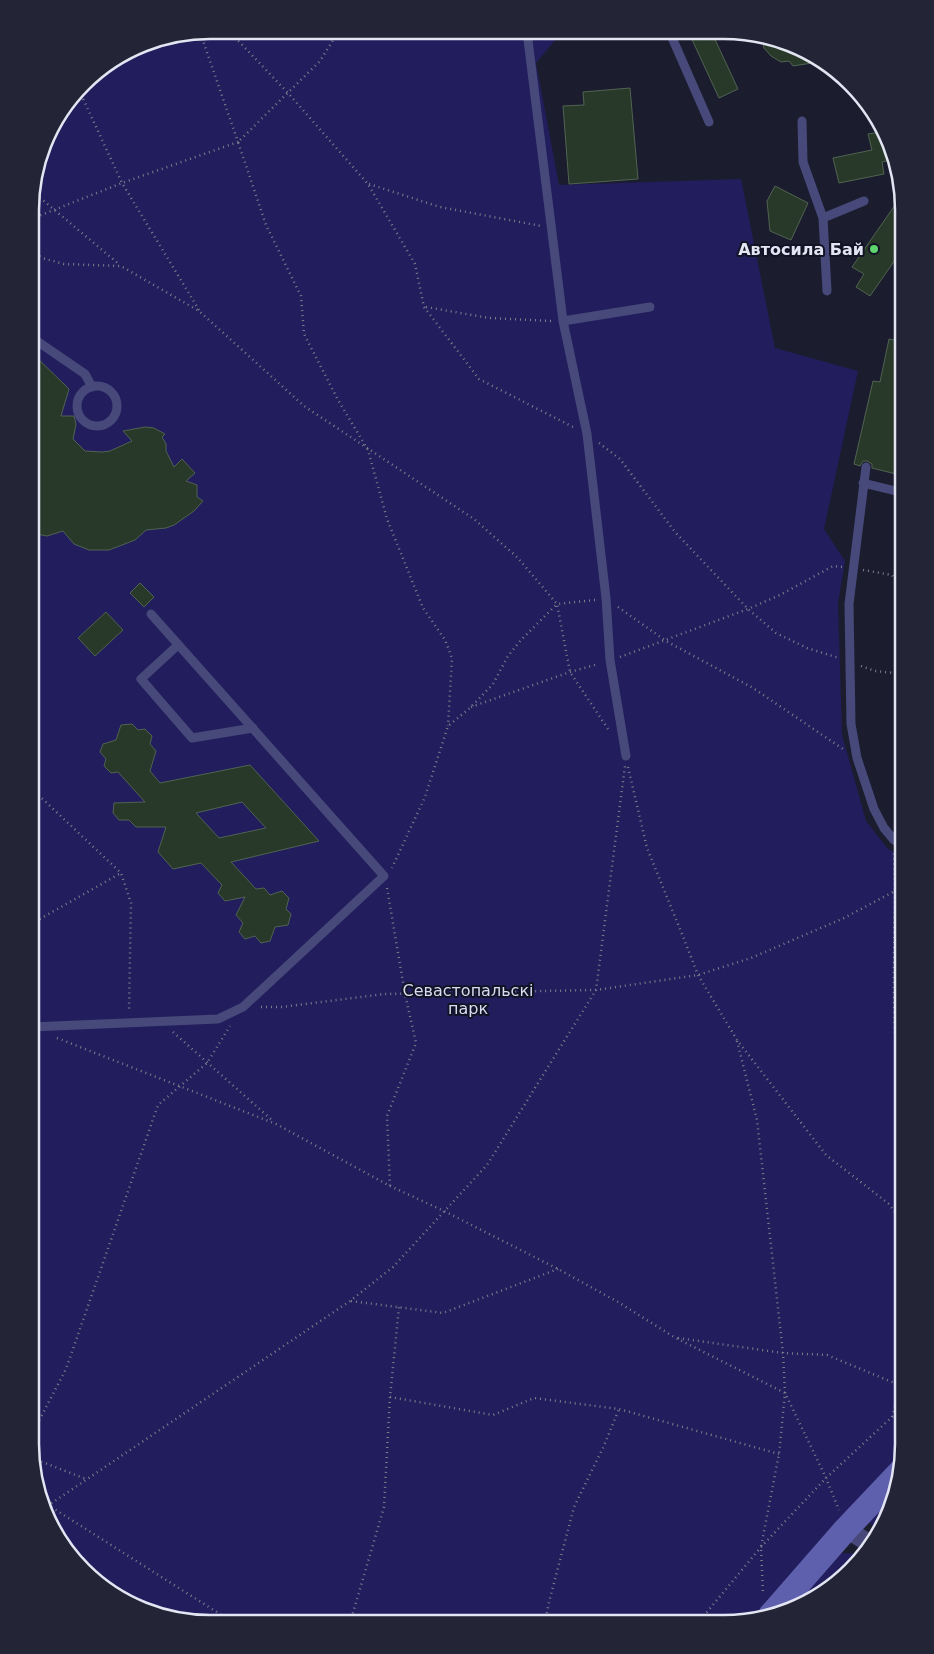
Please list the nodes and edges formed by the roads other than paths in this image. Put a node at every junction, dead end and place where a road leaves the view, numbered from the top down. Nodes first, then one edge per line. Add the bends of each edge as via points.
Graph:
1 (528, 39) edge
2 (673, 39) edge
3 (802, 121) dead end
4 (709, 122) dead end
5 (864, 201) dead end
6 (823, 218) junction
7 (827, 291) dead end
8 (650, 307) dead end
9 (563, 321) junction
10 (39, 342) edge
11 (92, 387) junction
12 (866, 467) dead end
13 (863, 483) junction
14 (895, 491) edge
15 (151, 614) dead end
16 (178, 645) junction
17 (253, 728) junction
18 (626, 756) road end
19 (895, 841) edge
20 (39, 1027) edge
21 (891, 1482) edge
22 (846, 1529) junction
23 (865, 1541) edge
24 (767, 1608) edge

1 - 9 lane
2 - 4 lane
3 - 6 lane via 803,162
5 - 6 lane
6 - 7 lane
8 - 9 lane
9 - 18 lane via 587,434 610,660
10 - 11 lane via 85,374
11 - 11 lane via 105,388 116,401 115,413 108,423 88,424 77,407 81,394
12 - 13 lane
13 - 14 lane
13 - 19 lane via 849,604 851,724 857,758 874,810
15 - 16 lane
16 - 17 lane
16 - 17 lane via 141,679 192,738
17 - 20 lane via 384,876 242,1007 218,1019
21 - 22 street
22 - 23 street
22 - 24 street

